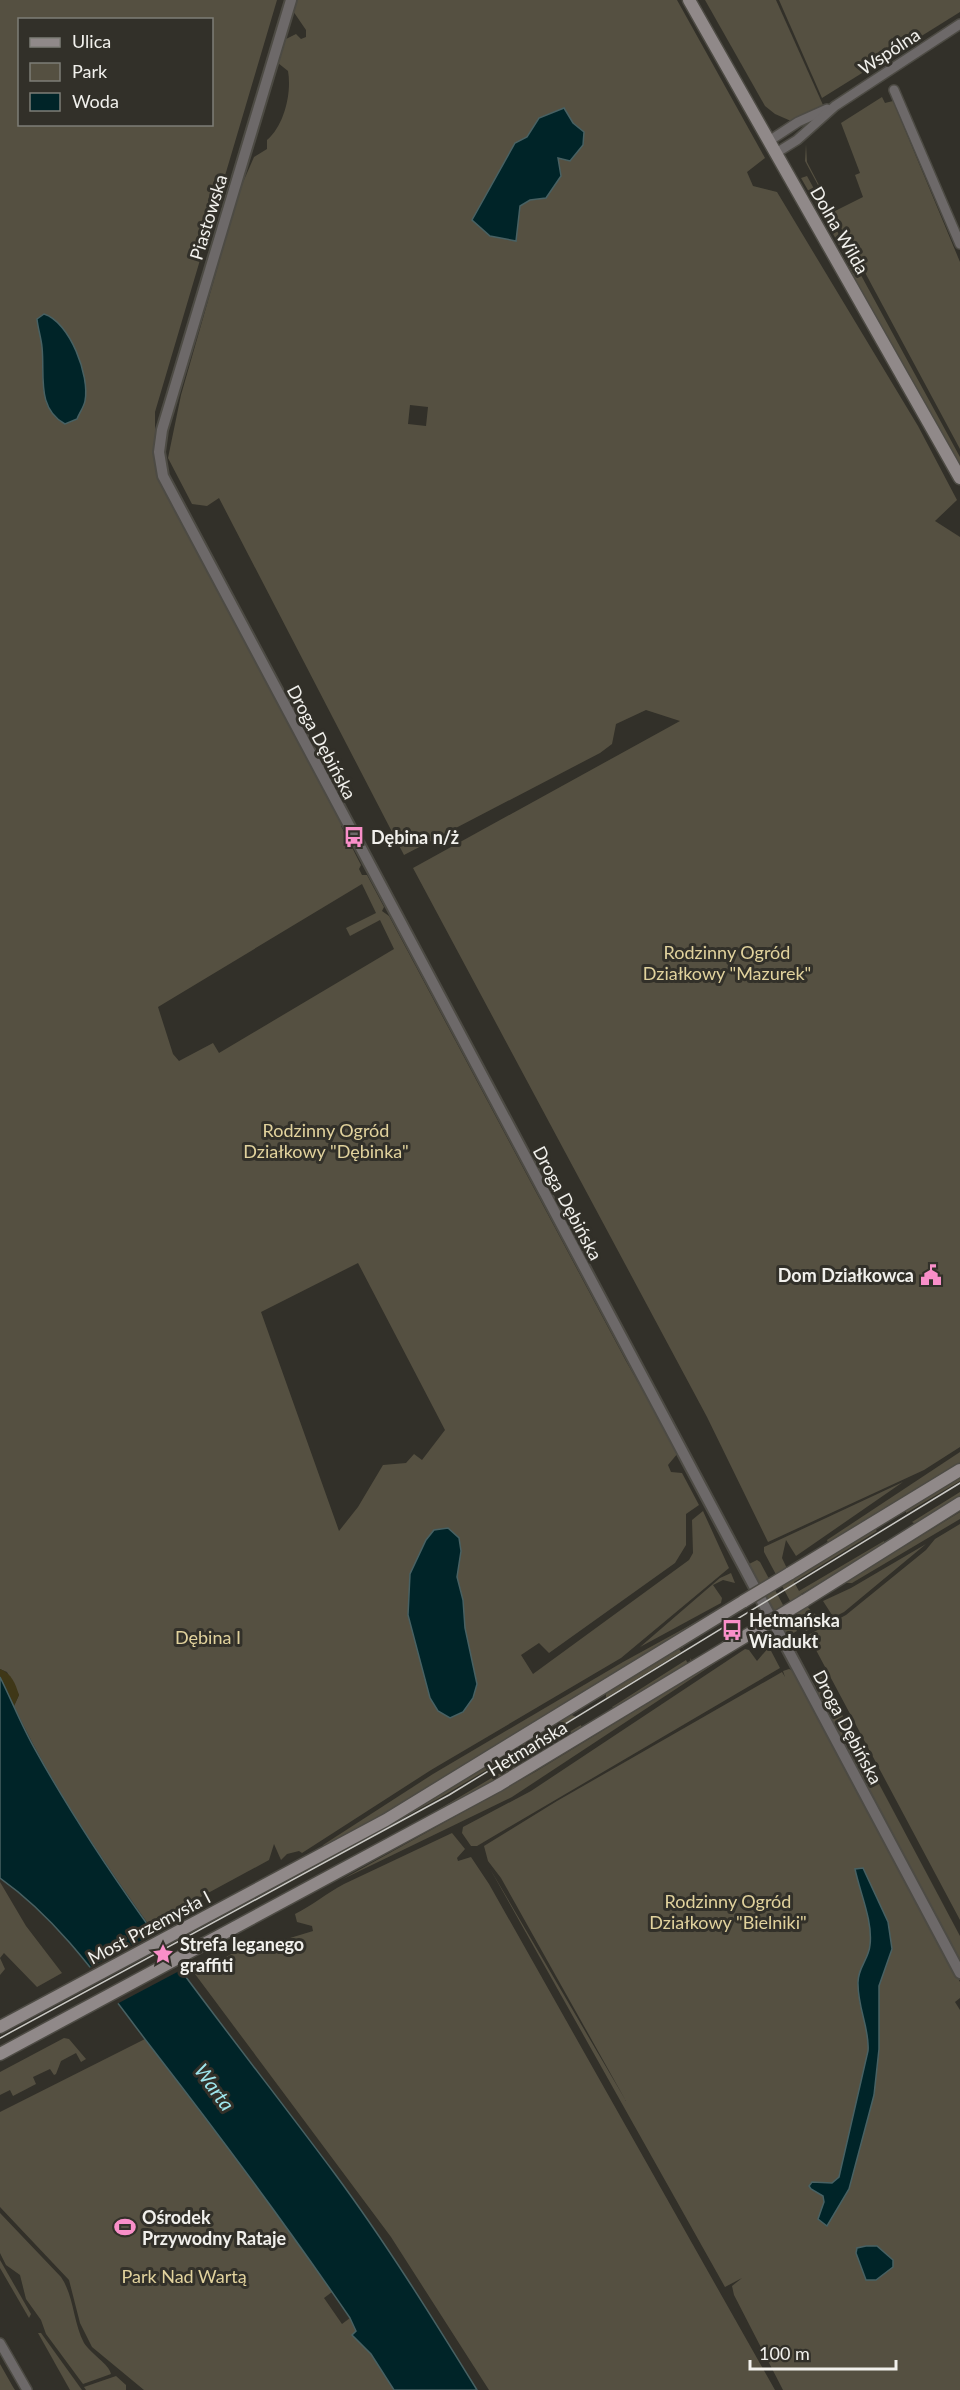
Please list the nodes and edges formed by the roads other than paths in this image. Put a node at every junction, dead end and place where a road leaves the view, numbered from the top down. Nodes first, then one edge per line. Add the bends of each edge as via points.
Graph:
1 (291, 0) edge
2 (688, 0) edge
3 (960, 24) edge
4 (894, 90) dead end
5 (835, 106) junction
6 (769, 141) junction
7 (776, 153) junction
8 (960, 244) edge
9 (159, 445) joint
10 (960, 478) edge
11 (960, 1470) edge
12 (960, 1503) edge
13 (297, 1869) joint
14 (960, 1973) edge
15 (0, 2027) edge
16 (0, 2054) edge
17 (0, 2343) edge
18 (27, 2390) edge

1 - 9 street, Piastowska
2 - 6 main road, Dolna Wilda
3 - 5 street, Wspólna
4 - 8 street
5 - 6 street, Wspólna via 798,122
5 - 7 street, Wspólna
6 - 7 main road, Dolna Wilda
7 - 10 main road, Dolna Wilda
9 - 14 street, Droga Dębińska via 167,486
11 - 13 main road, Hetmańska, bridge via 424,1797
12 - 16 main road, Hetmańska, bridge via 497,1786
13 - 15 main road, Most Przemysła I
17 - 18 street

